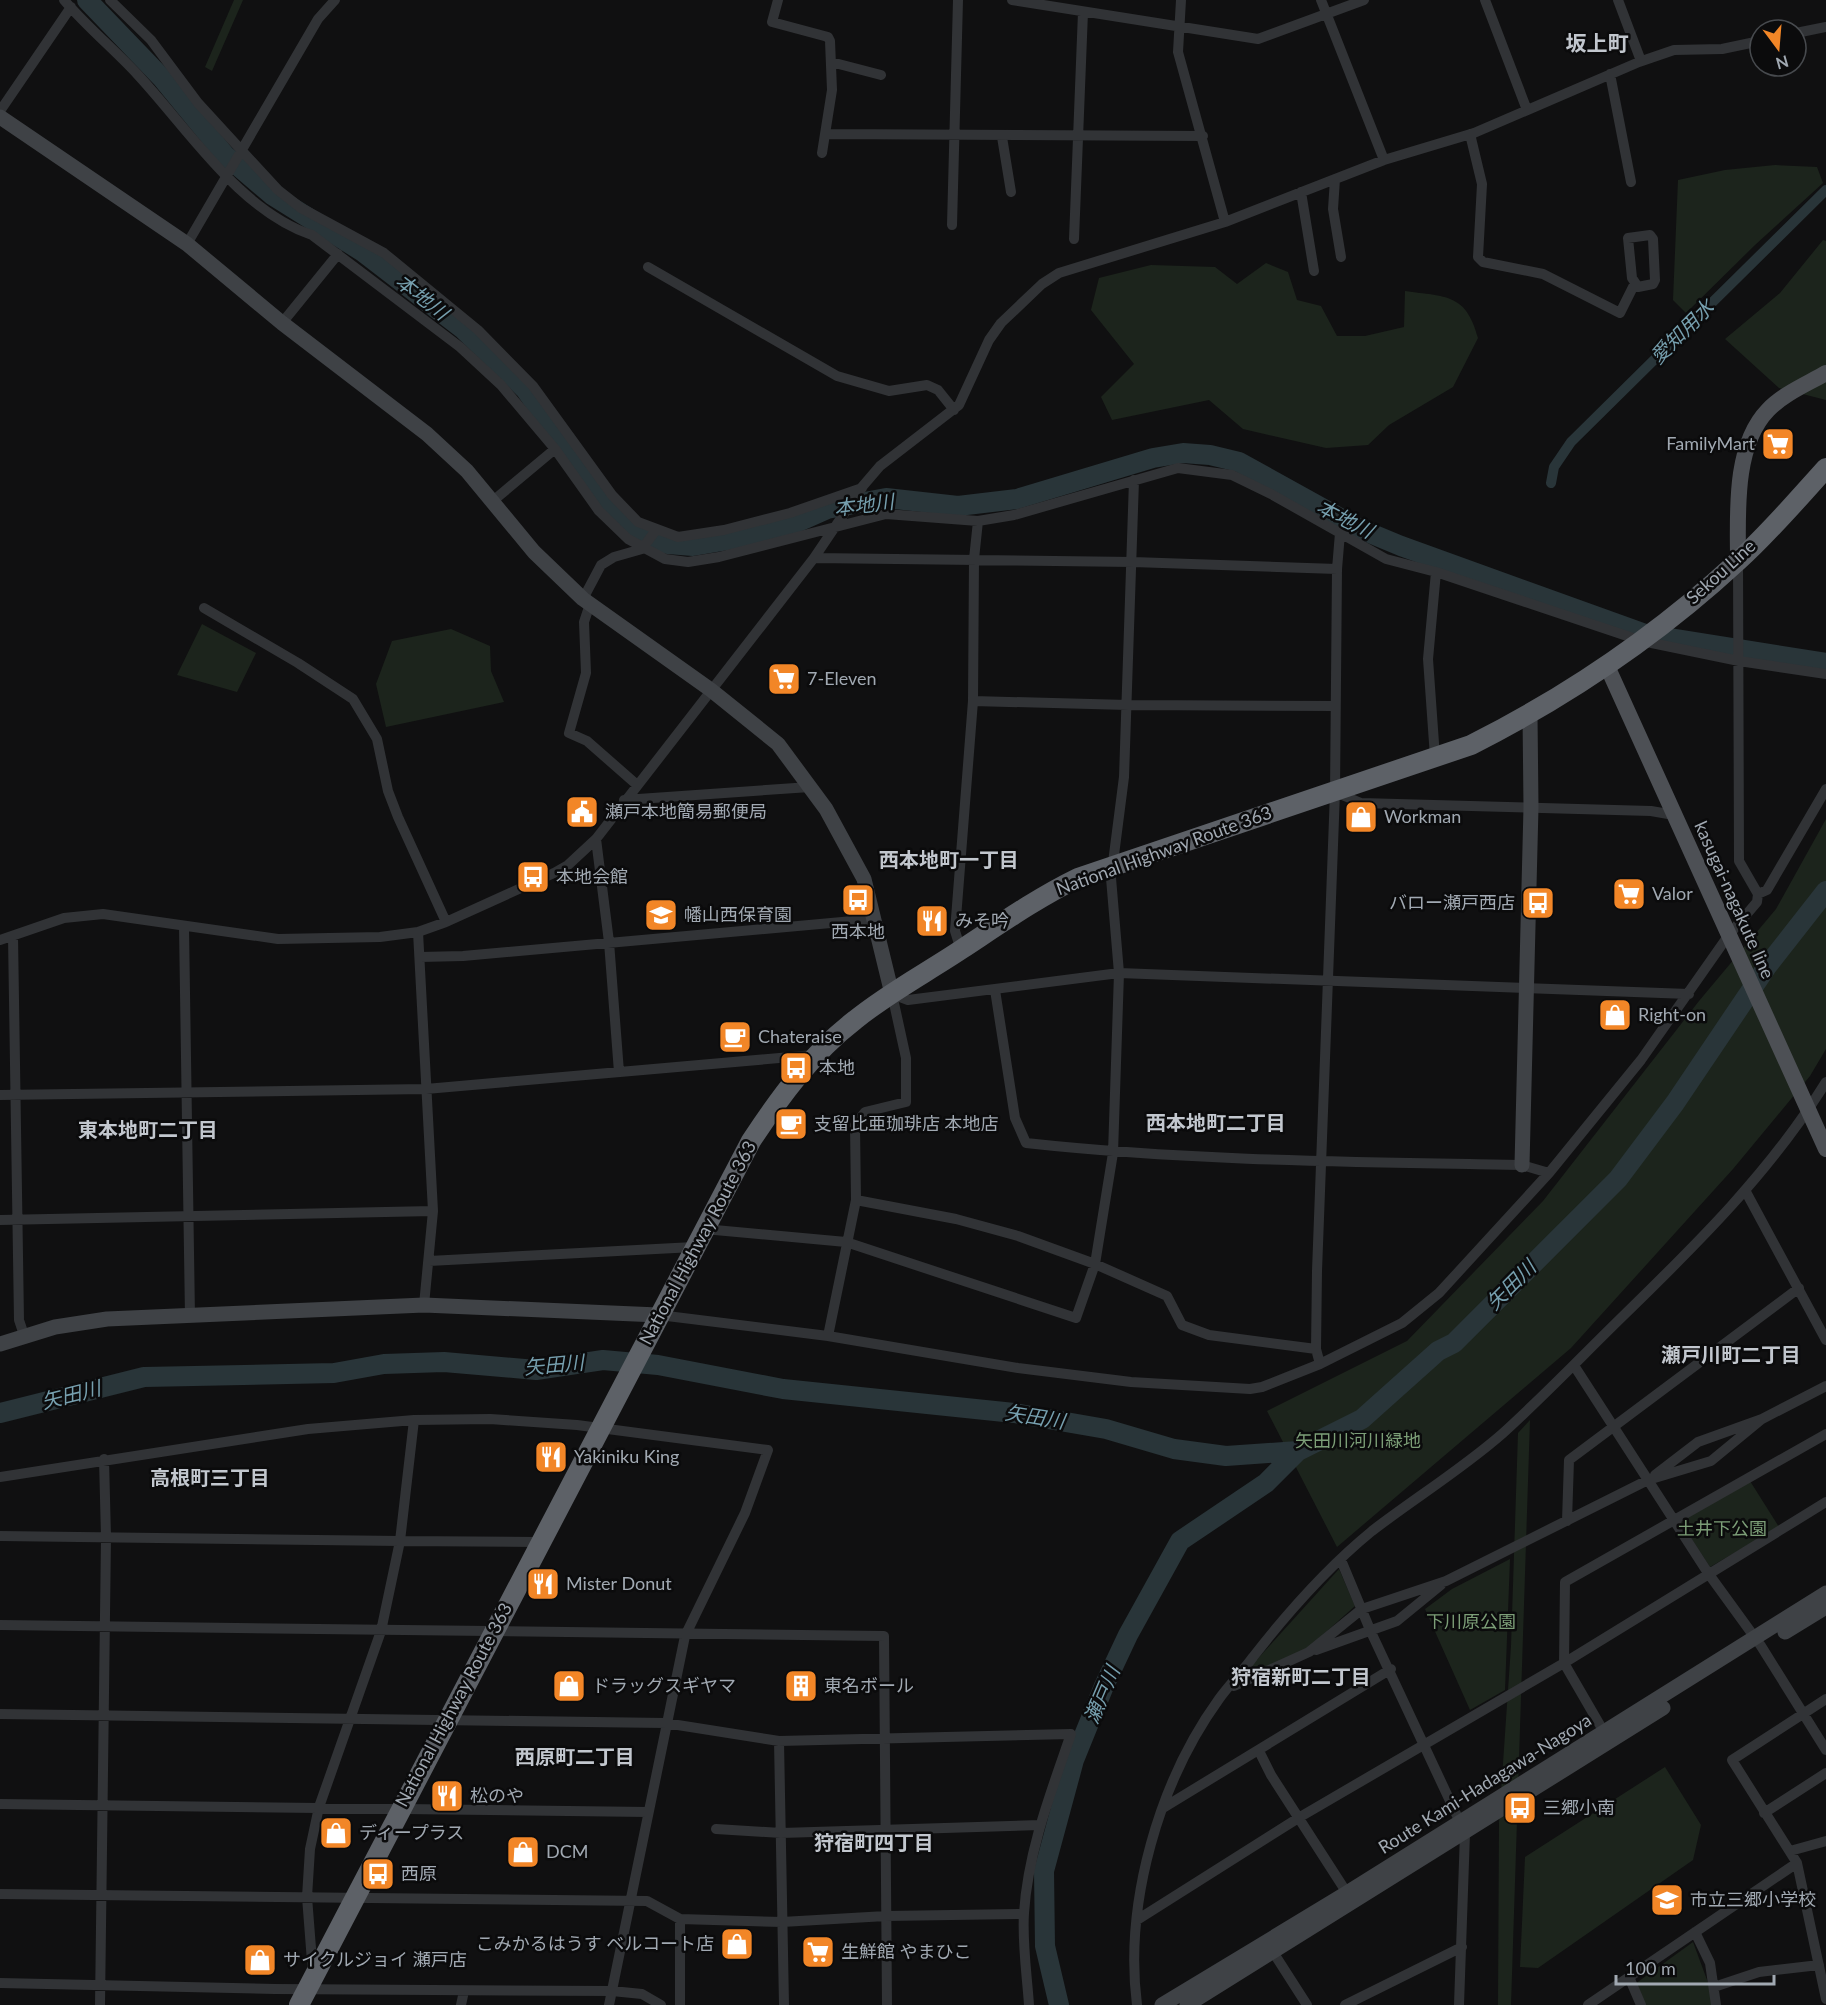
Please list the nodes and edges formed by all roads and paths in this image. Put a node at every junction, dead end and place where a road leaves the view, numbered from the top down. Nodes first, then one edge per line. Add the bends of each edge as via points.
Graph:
1 (110, 0) edge
2 (335, 0) edge
3 (778, 0) edge
4 (958, 0) edge
5 (1012, 0) edge
6 (1180, 0) edge
7 (1321, 0) edge
8 (1364, 0) edge
9 (1485, 0) edge
10 (1618, 0) edge
11 (68, 4) edge
12 (1083, 12) junction
13 (1327, 15) junction
14 (1826, 27) edge
15 (1179, 28) junction
16 (1808, 31) edge
17 (1748, 44) edge
18 (1641, 61) junction
19 (831, 62) junction
20 (1610, 74) junction
21 (881, 75) dead end
22 (1527, 110) junction
23 (0, 111) edge
24 (0, 117) edge
25 (825, 134) junction
26 (1470, 134) junction
27 (953, 136) junction
28 (1203, 136) junction
29 (1002, 137) junction
30 (1077, 137) junction
31 (242, 148) junction
32 (822, 153) dead end
33 (1384, 160) junction
34 (228, 176) junction
35 (1335, 179) junction
36 (1631, 182) dead end
37 (1011, 192) dead end
38 (1301, 192) junction
39 (1225, 222) junction
40 (952, 225) dead end
41 (1074, 239) dead end
42 (187, 244) junction
43 (338, 254) junction
44 (1341, 257) dead end
45 (648, 267) dead end
46 (1314, 272) dead end
47 (1635, 283) junction
48 (282, 323) junction
49 (1826, 373) edge
50 (954, 410) junction
51 (555, 448) junction
52 (1826, 468) edge
53 (1134, 480) junction
54 (862, 488) junction
55 (494, 500) junction
56 (978, 521) junction
57 (834, 528) junction
58 (656, 530) junction
59 (1340, 532) junction
60 (642, 549) junction
61 (814, 558) junction
62 (975, 560) junction
63 (1738, 561) junction
64 (1132, 562) junction
65 (1336, 569) junction
66 (1436, 572) junction
67 (587, 601) junction
68 (204, 608) dead end
69 (1644, 639) junction
70 (1739, 661) junction
71 (1607, 666) junction
72 (1826, 674) edge
73 (711, 690) junction
74 (974, 700) junction
75 (1128, 705) junction
76 (1335, 706) junction
77 (1530, 715) junction
78 (1435, 758) junction
79 (636, 784) junction
80 (810, 787) junction
81 (1826, 789) edge
82 (1335, 792) junction
83 (624, 800) junction
84 (1531, 807) junction
85 (1674, 815) junction
86 (596, 839) junction
87 (1112, 867) junction
88 (1758, 894) junction
89 (875, 919) junction
90 (446, 922) junction
91 (184, 927) junction
92 (418, 932) junction
93 (13, 936) junction
94 (0, 940) edge
95 (1730, 941) junction
96 (609, 942) junction
97 (961, 950) junction
98 (420, 957) junction
99 (1119, 973) junction
100 (1329, 983) junction
101 (1526, 988) junction
102 (995, 990) junction
103 (892, 994) junction
104 (1689, 994) junction
105 (816, 1055) junction
106 (619, 1072) junction
107 (1826, 1082) edge
108 (426, 1089) junction
109 (186, 1091) junction
110 (0, 1095) edge
111 (16, 1095) junction
112 (1807, 1108) junction
113 (1826, 1149) edge
114 (1113, 1153) junction
115 (1321, 1161) junction
116 (1522, 1165) junction
117 (1549, 1173) junction
118 (1746, 1192) junction
119 (856, 1200) junction
120 (433, 1211) junction
121 (189, 1215) junction
122 (0, 1220) edge
123 (18, 1220) junction
124 (705, 1226) junction
125 (846, 1242) junction
126 (694, 1247) junction
127 (429, 1261) junction
128 (1095, 1264) junction
129 (1799, 1288) junction
130 (424, 1305) junction
131 (190, 1317) junction
132 (657, 1318) junction
133 (24, 1335) junction
134 (828, 1336) junction
135 (1826, 1340) edge
136 (0, 1344) edge
137 (1316, 1349) junction
138 (1320, 1364) junction
139 (1575, 1367) junction
140 (1826, 1386) edge
141 (1762, 1419) junction
142 (414, 1420) junction
143 (601, 1427) junction
144 (1612, 1427) junction
145 (1826, 1434) edge
146 (104, 1459) junction
147 (0, 1477) edge
148 (1648, 1480) junction
149 (1826, 1502) edge
150 (1674, 1519) junction
151 (1567, 1521) junction
152 (0, 1536) edge
153 (106, 1537) junction
154 (400, 1541) junction
155 (538, 1542) junction
156 (1341, 1560) junction
157 (1708, 1574) junction
158 (1446, 1581) junction
159 (1826, 1593) edge
160 (1826, 1607) edge
161 (1362, 1609) junction
162 (0, 1625) edge
163 (105, 1626) junction
164 (381, 1631) junction
165 (493, 1631) junction
166 (1371, 1632) junction
167 (685, 1635) junction
168 (1758, 1643) junction
169 (1309, 1652) junction
170 (1564, 1663) junction
171 (1391, 1670) junction
172 (1231, 1687) junction
173 (1826, 1699) edge
174 (1802, 1713) junction
175 (0, 1714) edge
176 (104, 1715) junction
177 (350, 1719) junction
178 (446, 1720) junction
179 (665, 1723) junction
180 (1604, 1732) junction
181 (883, 1740) junction
182 (779, 1741) junction
183 (1424, 1743) junction
184 (1826, 1750) edge
185 (1259, 1751) junction
186 (1826, 1773) edge
187 (0, 1804) edge
188 (102, 1805) junction
189 (319, 1807) junction
190 (1163, 1808) junction
191 (400, 1810) junction
192 (648, 1812) junction
193 (1764, 1814) junction
194 (1300, 1817) junction
195 (1040, 1825) junction
196 (1463, 1828) junction
197 (716, 1829) dead end
198 (885, 1831) junction
199 (781, 1833) junction
200 (1826, 1841) edge
201 (1790, 1851) junction
202 (1797, 1863) junction
203 (1347, 1893) junction
204 (0, 1894) edge
205 (101, 1895) junction
206 (307, 1898) junction
207 (355, 1899) junction
208 (628, 1901) junction
209 (1024, 1914) junction
210 (886, 1916) junction
211 (680, 1919) junction
212 (1137, 1920) junction
213 (782, 1922) junction
214 (1695, 1932) junction
215 (1462, 1947) junction
216 (1273, 1952) junction
217 (1819, 1965) junction
218 (1629, 1977) junction
219 (0, 1983) edge
220 (101, 1984) junction
221 (1714, 1987) junction
222 (612, 1990) junction
223 (464, 1991) junction
224 (307, 1994) edge
225 (1826, 1999) edge
226 (100, 2005) edge
227 (460, 2005) edge
228 (609, 2005) edge
229 (661, 2005) edge
230 (680, 2005) edge
231 (784, 2005) edge
232 (887, 2005) edge
233 (1029, 2005) edge
234 (1137, 2005) edge
235 (1162, 2005) edge
236 (1187, 2005) edge
237 (1307, 2005) edge
238 (1345, 2005) edge
239 (1459, 2005) edge
240 (1588, 2005) edge
241 (1641, 2005) edge
242 (1716, 2005) edge

1 - 31 street via 151,40 198,103
2 - 31 street via 318,19
3 - 19 street via 772,22 828,37
4 - 27 street
5 - 12 street
6 - 15 street
7 - 13 street
8 - 13 street
9 - 22 street
10 - 18 street
11 - 23 street
11 - 34 street via 138,74
12 - 15 street
12 - 30 street
13 - 15 street via 1258,39
13 - 33 street
14 - 16 street
15 - 28 street via 1178,52
17 - 18 street via 1722,49 1674,50
18 - 20 street
19 - 21 street
19 - 25 street via 832,90
20 - 22 street
20 - 36 street
22 - 26 street
24 - 42 street
25 - 27 street
25 - 32 street
26 - 33 street
26 - 47 street via 1482,184 1478,257 1483,262 1543,274 1620,313
27 - 29 street
27 - 40 street
28 - 30 street
28 - 39 street
29 - 30 street
29 - 37 street
30 - 41 street
31 - 34 street
31 - 58 street via 278,190 301,208 384,253 478,330 533,386 612,495 639,522
33 - 35 street
34 - 42 street
34 - 43 street via 288,227 312,236
35 - 38 street
35 - 44 street via 1333,209
38 - 39 street
38 - 46 street
39 - 50 street via 1059,273 1042,284 1014,309 989,340
42 - 48 street
43 - 48 street
43 - 51 street via 460,347 501,385
45 - 50 street via 837,376 889,391 927,384 938,390
47 - 47 street via 1653,284 1655,280 1650,235 1628,238
48 - 55 street via 428,434
49 - 63 main road via 1768,409 1758,423 1738,494
50 - 54 street via 880,466
51 - 55 street
51 - 60 street via 599,510
52 - 63 highway, Sekou Line
53 - 56 street via 1014,515
53 - 59 street via 1178,468 1232,475
53 - 64 street
54 - 57 street
54 - 58 street via 724,530 678,537
55 - 67 street via 534,552
56 - 57 street via 886,514
56 - 62 street
57 - 60 street via 688,562 665,560
57 - 61 street
58 - 60 street
59 - 65 street
59 - 66 street via 1386,559
60 - 67 street via 601,565
61 - 62 street
61 - 73 street
62 - 64 street
62 - 74 street
63 - 69 highway, Sekou Line
63 - 70 street
64 - 65 street
64 - 75 street
65 - 76 street
66 - 69 street
66 - 78 street via 1428,659
67 - 73 street
67 - 79 street via 586,673 568,733 587,741
68 - 90 street via 353,699 377,739 388,791
69 - 70 street
69 - 71 highway, Sekou Line
70 - 72 street
70 - 88 street via 1739,861
71 - 77 highway, National Highway Route 363
71 - 85 main road, kasugai-nagakute line
73 - 79 street
73 - 80 street via 778,744
74 - 75 street
74 - 97 street via 955,931
75 - 76 street
75 - 87 street via 1124,777
76 - 82 street
77 - 78 highway, National Highway Route 363 via 1471,745
77 - 84 street
78 - 82 highway, National Highway Route 363
79 - 83 street
80 - 83 street
80 - 89 street via 847,844 864,879
81 - 88 street via 1767,890
82 - 84 street via 1361,803
82 - 87 highway, National Highway Route 363
82 - 100 street
83 - 86 street
84 - 85 street
84 - 101 street
85 - 95 main road, kasugai-nagakute line
86 - 90 street via 554,873
86 - 96 street
87 - 97 highway, National Highway Route 363 via 1042,895
87 - 99 street
88 - 95 street via 1757,902
89 - 96 street
89 - 103 street
90 - 92 street
91 - 92 street via 278,939 380,937
91 - 93 street via 85,914
91 - 109 street
92 - 98 street
93 - 94 street
93 - 111 street
95 - 104 street
95 - 112 main road, kasugai-nagakute line
96 - 98 street
96 - 106 street
97 - 103 highway, National Highway Route 363
98 - 108 street
99 - 100 street
99 - 102 street
99 - 114 street
100 - 101 street
100 - 115 street
101 - 104 street
101 - 116 street
102 - 103 street via 908,1000
102 - 114 street via 1015,1118 1026,1143
103 - 105 highway, National Highway Route 363
103 - 119 street via 906,1058 906,1102 865,1112 855,1125
104 - 117 street
105 - 106 street
105 - 124 highway, National Highway Route 363 via 751,1141
106 - 108 street
107 - 112 street
108 - 109 street
108 - 120 street
109 - 111 street
109 - 121 street
110 - 111 street
111 - 123 street
112 - 113 main road, kasugai-nagakute line
112 - 118 street
114 - 115 street
114 - 128 street
115 - 116 street
115 - 137 street
116 - 117 street
117 - 138 street via 1430,1300 1402,1323
118 - 129 street
118 - 139 street
119 - 125 street
119 - 128 street via 1018,1236
120 - 121 street
120 - 127 street
121 - 123 street
121 - 131 street
122 - 123 street
123 - 133 street via 20,1320
124 - 125 street
124 - 126 highway, National Highway Route 363
125 - 128 street via 1076,1318
125 - 134 street
126 - 127 street
126 - 132 highway, National Highway Route 363
127 - 130 street
128 - 137 street via 1167,1296 1182,1325 1209,1335
129 - 135 street
129 - 144 street
130 - 131 street
130 - 132 street
131 - 133 street via 107,1319
132 - 134 street
132 - 143 highway, National Highway Route 363
133 - 136 street
134 - 138 street via 1018,1368 1131,1382 1250,1389
137 - 138 street
139 - 144 street
139 - 156 street via 1499,1437 1371,1532
140 - 141 street
141 - 148 street via 1698,1442
141 - 148 street via 1711,1461
142 - 143 street via 490,1419
142 - 146 street via 308,1429
142 - 154 street
143 - 155 highway, National Highway Route 363
143 - 167 street via 768,1450 745,1513
144 - 148 street
144 - 151 street via 1569,1460
145 - 150 street
146 - 147 street
146 - 153 street
148 - 150 street
148 - 151 street
149 - 157 street
150 - 157 street
150 - 170 street via 1565,1582
151 - 158 street
152 - 153 street
153 - 154 street
153 - 163 street
154 - 155 street
154 - 164 street
155 - 165 highway, National Highway Route 363
156 - 161 street
156 - 172 street via 1280,1622
157 - 168 street
157 - 170 street
158 - 161 street
158 - 166 street via 1397,1621
159 - 168 street, Route Kami-Hadagawa-Nagoya
160 - 168 street, Route Kami-Hadagawa-Nagoya
161 - 166 street
161 - 169 street
162 - 163 street
163 - 164 street
163 - 176 street
164 - 165 street
164 - 177 street
165 - 167 street
165 - 178 highway, National Highway Route 363
166 - 169 street
166 - 171 street
167 - 179 street
167 - 181 street via 884,1636
168 - 174 street
168 - 180 street, Route Kami-Hadagawa-Nagoya
168 - 196 street, Route Kami-Hadagawa-Nagoya
169 - 172 street
170 - 180 street
170 - 183 street
171 - 183 street
171 - 185 street
172 - 190 street via 1220,1696 1188,1750
173 - 174 street
174 - 184 street
174 - 193 street via 1732,1760
175 - 176 street
176 - 177 street
176 - 188 street
177 - 178 street
177 - 189 street
178 - 179 street
178 - 191 highway, National Highway Route 363
179 - 182 street
179 - 192 street
180 - 196 street, Route Kami-Hadagawa-Nagoya
181 - 182 street
181 - 195 street via 1071,1734
181 - 198 street
182 - 199 street
183 - 194 street
183 - 196 street
185 - 190 street
185 - 194 street
186 - 193 street
187 - 188 street
188 - 189 street
188 - 205 street
189 - 191 street
189 - 206 street via 310,1849
190 - 212 street via 1151,1840
191 - 192 street
191 - 207 highway, National Highway Route 363
192 - 208 street
193 - 201 street
194 - 203 street
194 - 212 street
195 - 198 street
195 - 209 street
196 - 203 street, Route Kami-Hadagawa-Nagoya
196 - 215 street
196 - 216 street, Route Kami-Hadagawa-Nagoya
197 - 199 street
198 - 199 street
198 - 210 street
199 - 213 street
200 - 201 street
201 - 202 street
202 - 214 street
202 - 217 street
203 - 235 street, Route Kami-Hadagawa-Nagoya
204 - 205 street
205 - 206 street
205 - 220 street
206 - 207 street
206 - 224 street
207 - 208 street
207 - 224 highway, National Highway Route 363
208 - 211 street via 647,1901
208 - 222 street
209 - 210 street
209 - 233 street
210 - 213 street
210 - 232 street
211 - 213 street
211 - 230 street
212 - 234 street via 1132,1967
213 - 231 street
214 - 218 street
214 - 221 street via 1710,1963
215 - 238 street
215 - 239 street
216 - 236 street, Route Kami-Hadagawa-Nagoya
216 - 237 street
217 - 221 street via 1759,1972
217 - 225 street
218 - 240 street
218 - 241 street
219 - 220 street
220 - 224 street
220 - 226 street
221 - 242 street
222 - 223 street
222 - 228 street
222 - 229 street via 642,1994
223 - 224 street
223 - 227 street

